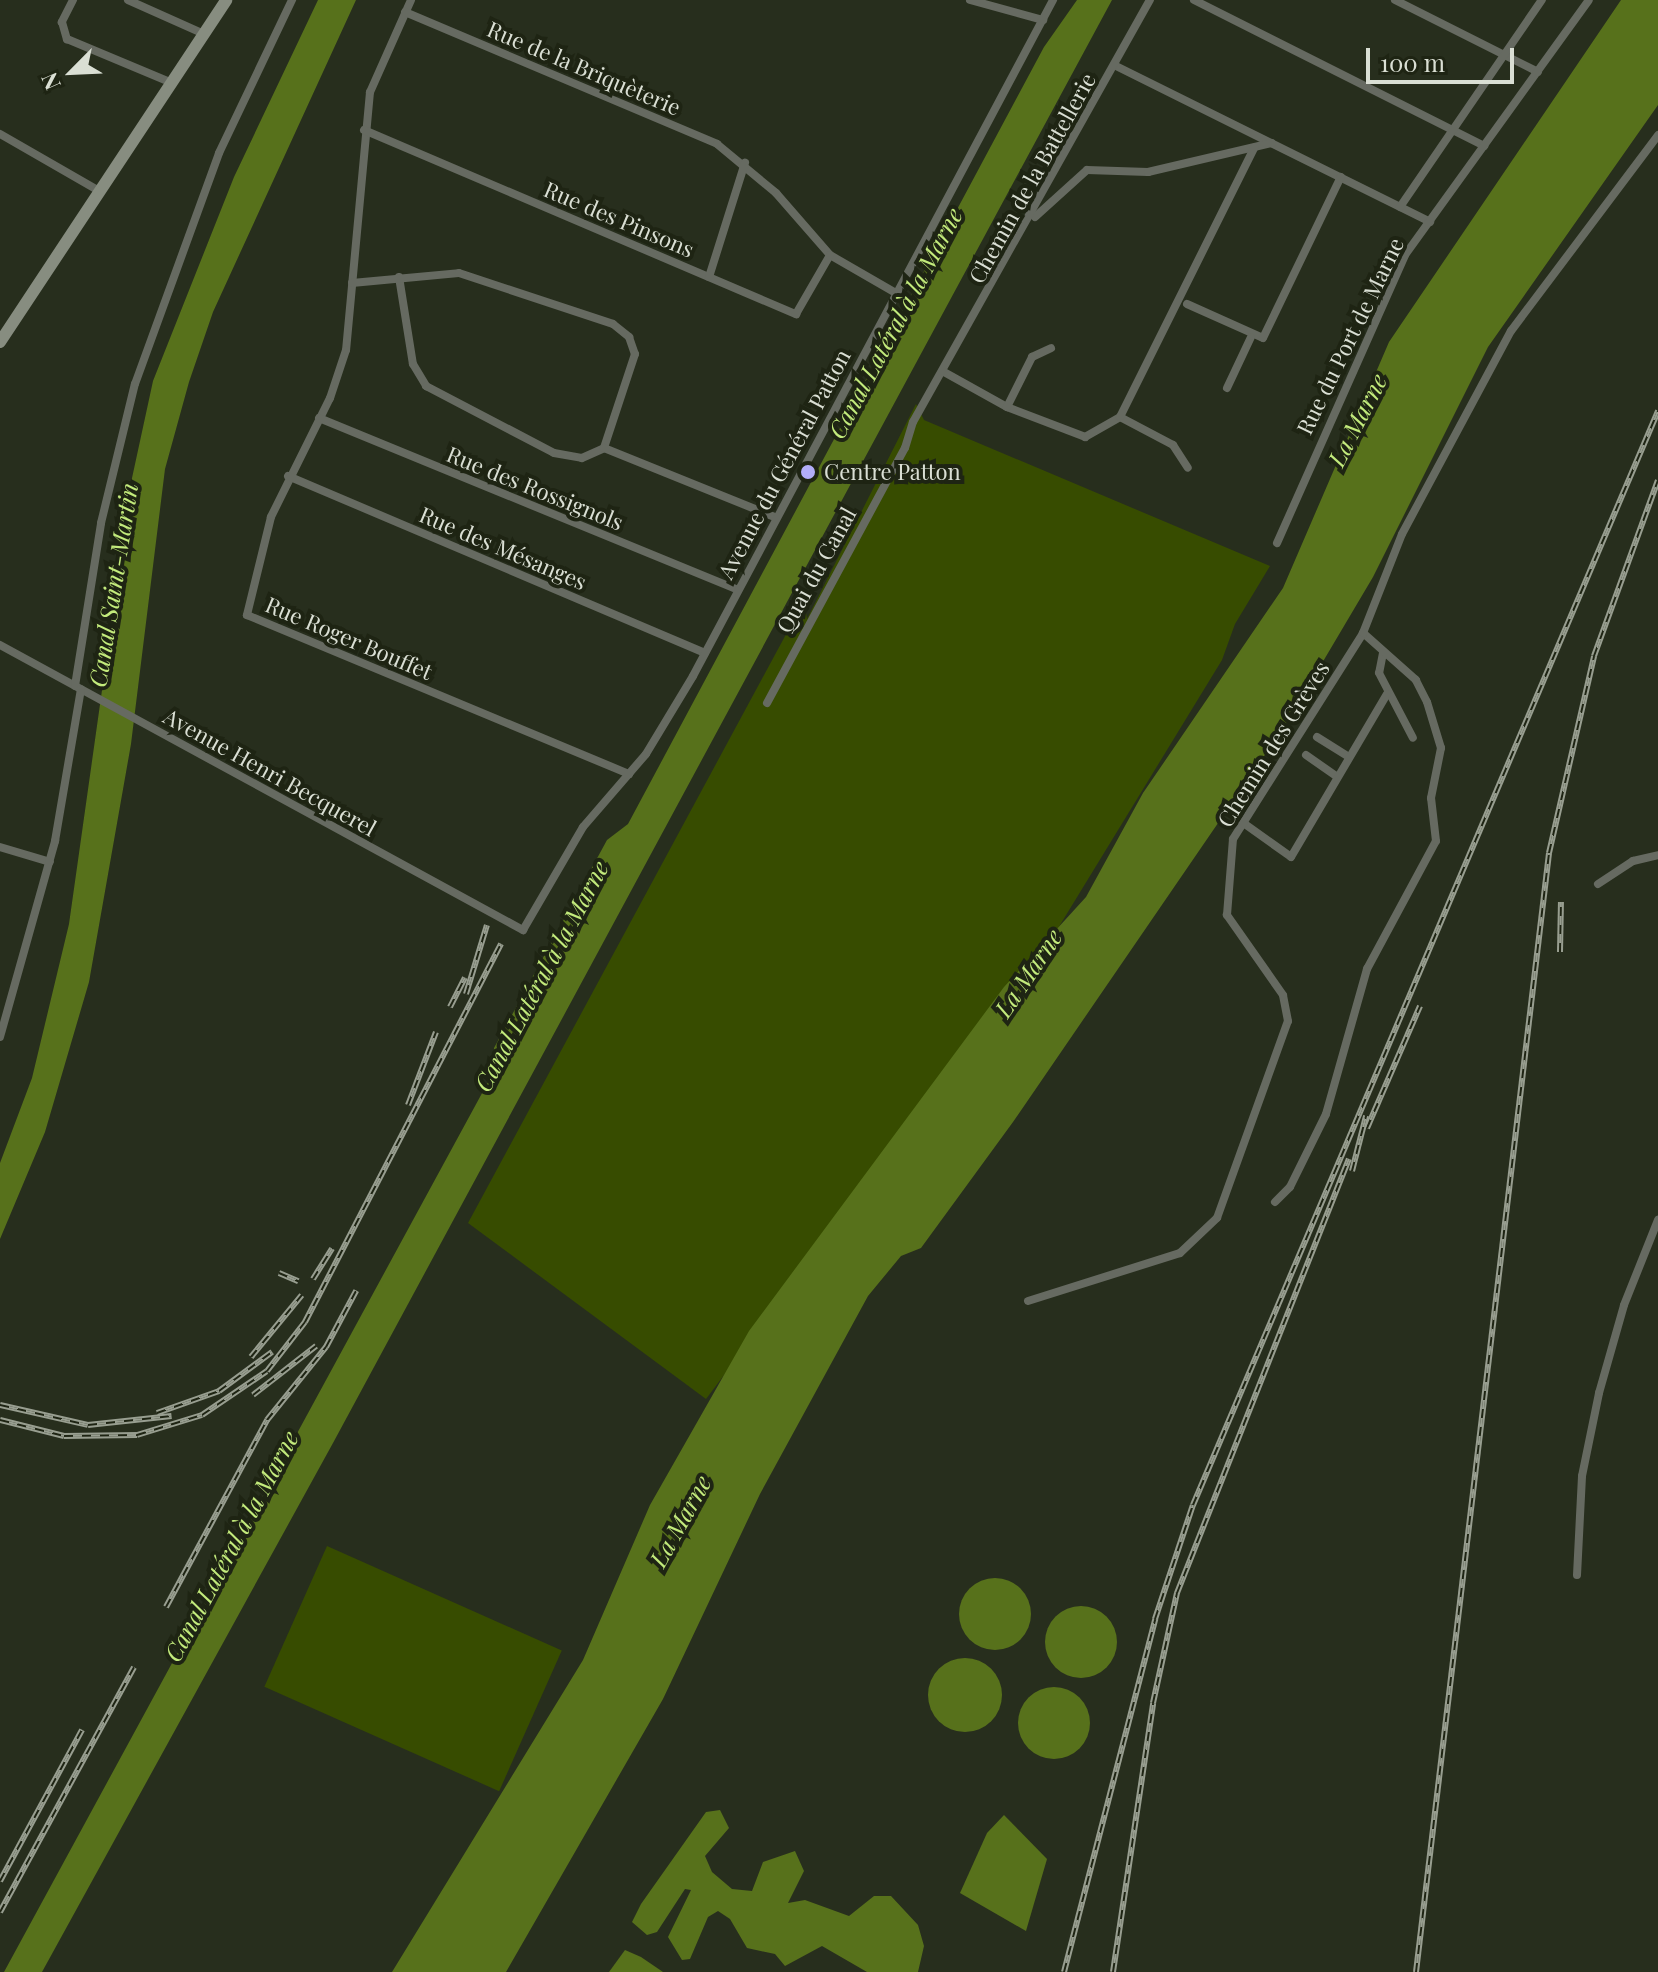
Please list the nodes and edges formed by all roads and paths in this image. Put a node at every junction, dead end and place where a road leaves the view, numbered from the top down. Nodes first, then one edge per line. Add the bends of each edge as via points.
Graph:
1 (73, 0) edge
2 (128, 0) edge
3 (226, 0) edge
4 (292, 0) edge
5 (411, 0) edge
6 (970, 0) edge
7 (1053, 0) edge
8 (1150, 0) edge
9 (1194, 0) edge
10 (1395, 0) edge
11 (1542, 0) edge
12 (1589, 0) edge
13 (405, 12) junction
14 (1043, 20) junction
15 (204, 34) junction
16 (1504, 55) junction
17 (1114, 65) junction
18 (1538, 72) junction
19 (172, 83) junction
20 (364, 130) junction
21 (1452, 130) junction
22 (0, 134) edge
23 (1658, 135) edge
24 (1272, 143) junction
25 (1484, 146) junction
26 (1254, 148) junction
27 (745, 163) junction
28 (1341, 177) junction
29 (101, 192) junction
30 (1400, 207) junction
31 (1430, 222) junction
32 (1029, 223) junction
33 (830, 255) junction
34 (399, 277) junction
35 (709, 277) junction
36 (352, 283) junction
37 (894, 292) junction
38 (1187, 304) dead end
39 (1251, 337) junction
40 (0, 342) edge
41 (1051, 348) dead end
42 (944, 372) junction
43 (1227, 388) dead end
44 (1007, 407) junction
45 (1120, 417) junction
46 (319, 418) junction
47 (604, 448) junction
48 (1188, 468) dead end
49 (288, 476) junction
50 (775, 517) junction
51 (1277, 543) dead end
52 (738, 590) junction
53 (1363, 633) junction
54 (0, 645) edge
55 (705, 653) junction
56 (1383, 653) junction
57 (82, 690) junction
58 (1387, 694) junction
59 (767, 703) dead end
60 (1317, 737) dead end
61 (1413, 738) dead end
62 (1306, 755) dead end
63 (1349, 757) junction
64 (629, 774) junction
65 (1337, 777) junction
66 (1242, 822) junction
67 (0, 847) edge
68 (1658, 855) edge
69 (50, 862) junction
70 (1598, 884) dead end
71 (523, 930) joint
72 (0, 1037) edge
73 (1275, 1202) dead end
74 (1658, 1220) edge
75 (1028, 1301) dead end
76 (1577, 1575) dead end

1 - 19 street via 62,22 67,39
2 - 15 street
3 - 15 street
4 - 57 street via 219,153 135,384 101,523 81,649
5 - 13 street, Rue Roger Bouffet
6 - 14 street
7 - 14 street, Avenue du Général Patton
8 - 17 street, Chemin de la Battellerie
9 - 21 street
10 - 16 street
11 - 16 street
12 - 18 street, Rue du Port de Marne
13 - 20 street, Rue Roger Bouffet via 370,92
13 - 27 street, Rue de la Briquèterie via 717,144
14 - 37 street, Avenue du Général Patton
15 - 19 street
16 - 18 street
16 - 21 street
17 - 24 street
17 - 32 street, Chemin de la Battellerie
18 - 25 street, Rue du Port de Marne
19 - 29 street
20 - 35 street, Rue des Pinsons
20 - 36 street, Rue Roger Bouffet
21 - 25 street
21 - 30 street
22 - 29 street
23 - 53 street, Chemin des Grèves via 1511,331 1402,534
24 - 26 street
24 - 28 street
25 - 31 street, Rue du Port de Marne
26 - 32 street via 1148,172 1087,170
26 - 45 street
27 - 33 street, Rue de la Briquèterie
27 - 35 street
28 - 30 street
28 - 39 street via 1263,338
29 - 40 street
30 - 31 street
31 - 51 street, Rue du Port de Marne via 1405,255
32 - 42 street, Chemin de la Battellerie
33 - 35 street, Rue des Pinsons via 796,314
33 - 37 street, Rue de la Briquèterie
34 - 36 street
34 - 47 street via 413,364 426,386 554,453 582,458
34 - 47 street via 459,273 613,324 629,337 635,354
36 - 46 street, Rue Roger Bouffet via 346,350
37 - 50 street, Avenue du Général Patton
38 - 39 street
39 - 43 street
41 - 44 street via 1032,357
42 - 44 street
42 - 59 street, Quai du Canal
44 - 45 street via 1085,437
45 - 48 street via 1173,445
46 - 49 street, Rue Roger Bouffet
46 - 52 street, Rue des Rossignols
47 - 50 street
49 - 55 street, Rue des Mésanges
49 - 64 street, Rue Roger Bouffet via 247,615
50 - 52 street, Avenue du Général Patton
52 - 55 street, Avenue du Général Patton
53 - 56 street
53 - 66 street, Chemin des Grèves
54 - 57 street, Avenue Henri Becquerel
55 - 64 street, Avenue du Général Patton
56 - 58 street via 1376,664
56 - 73 street via 1420,685 1440,738 1442,760 1431,798 1436,841 1367,969 1326,1114 1290,1187
57 - 69 street
57 - 71 street, Avenue Henri Becquerel
58 - 61 street
58 - 63 street
60 - 63 street
62 - 65 street
63 - 65 street
64 - 71 street, Avenue du Général Patton via 583,827
65 - 66 street via 1291,857
66 - 75 street, Chemin des Grèves via 1228,856 1227,915 1283,995 1288,1021 1217,1218 1180,1253
67 - 69 street
68 - 70 street via 1633,861
69 - 72 street
74 - 76 street via 1624,1305 1599,1393 1582,1476

